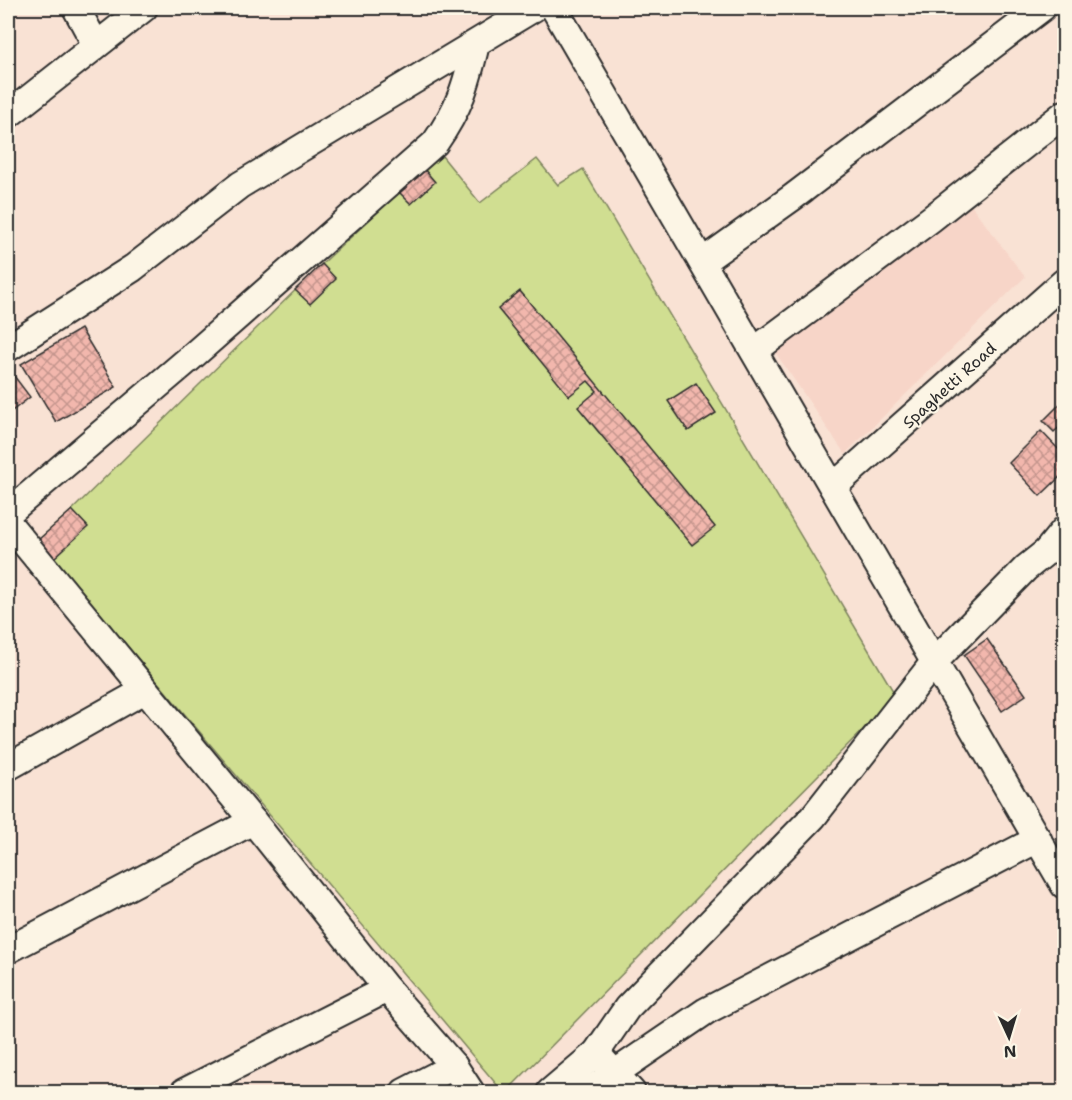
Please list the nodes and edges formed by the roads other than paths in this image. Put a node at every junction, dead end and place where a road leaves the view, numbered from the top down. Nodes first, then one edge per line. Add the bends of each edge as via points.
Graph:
1 (76, 8) edge
2 (144, 8) edge
3 (534, 8) edge
4 (554, 8) edge
5 (1042, 8) edge
6 (476, 44) junction
7 (96, 45) junction
8 (1065, 114) edge
9 (8, 115) edge
10 (702, 262) junction
11 (1065, 282) edge
12 (8, 348) edge
13 (754, 351) junction
14 (833, 487) junction
15 (8, 513) edge
16 (8, 522) edge
17 (1065, 530) edge
18 (934, 662) junction
19 (145, 690) junction
20 (8, 767) edge
21 (253, 821) junction
22 (1038, 839) junction
23 (1065, 885) edge
24 (8, 950) edge
25 (387, 989) junction
26 (596, 1053) junction
27 (454, 1066) junction
28 (614, 1072) junction
29 (184, 1092) edge
30 (404, 1092) edge
31 (471, 1092) edge
32 (550, 1092) edge
33 (587, 1092) edge
34 (632, 1092) edge

1 - 7 street
2 - 7 street
3 - 6 street
4 - 10 street
5 - 10 street
6 - 12 street via 240,185 134,268
6 - 15 street via 464,93 435,143
7 - 9 street
8 - 13 street
10 - 13 street
11 - 14 street, Spaghetti Road
13 - 14 street
14 - 18 street
16 - 19 street
17 - 18 street
18 - 22 street
18 - 26 street via 813,817 627,1008
19 - 20 street
19 - 21 street
21 - 24 street
21 - 25 street
22 - 23 street
22 - 28 street via 706,1011
25 - 27 street
25 - 29 street
26 - 28 street
26 - 32 street
27 - 30 street
27 - 31 street
28 - 33 street
28 - 34 street

